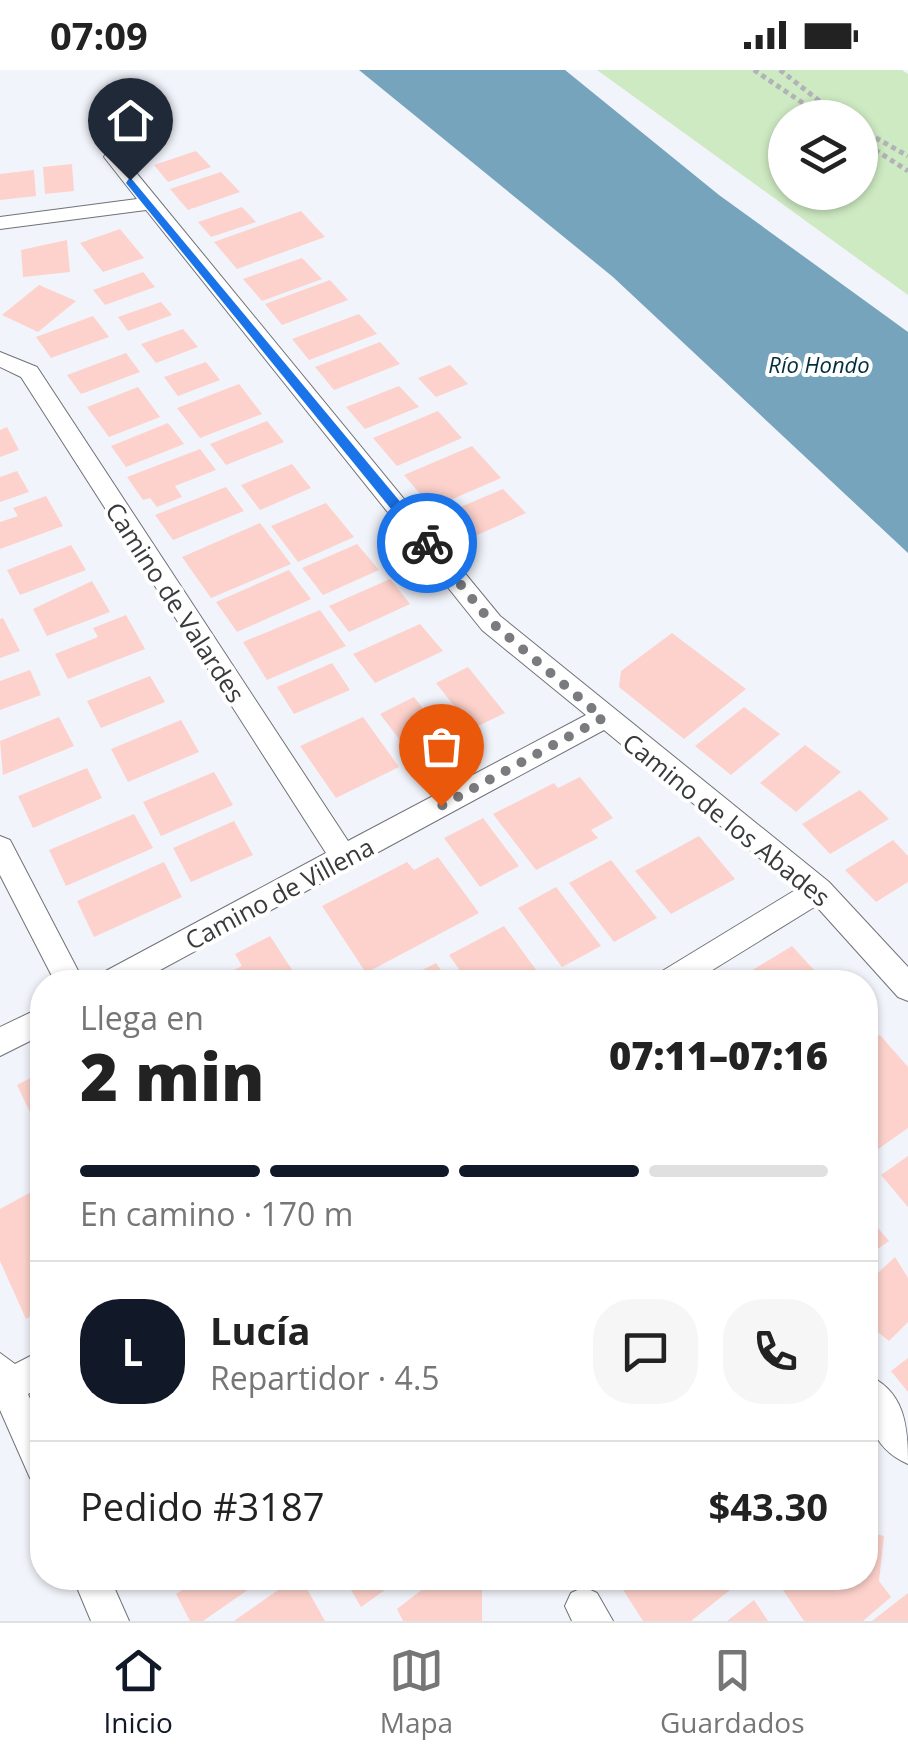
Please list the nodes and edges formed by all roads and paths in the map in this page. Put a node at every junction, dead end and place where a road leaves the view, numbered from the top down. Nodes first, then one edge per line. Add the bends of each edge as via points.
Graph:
1 (754, 70) edge
2 (780, 70) edge
3 (798, 100) edge
4 (818, 100) edge
5 (878, 139) edge
6 (878, 152) edge
7 (908, 156) edge
8 (113, 157) dead end
9 (908, 172) edge
10 (148, 204) junction
11 (0, 223) edge
12 (0, 359) edge
13 (603, 718) junction
14 (0, 848) edge
15 (344, 858) junction
16 (818, 890) junction
17 (64, 970) edge
18 (134, 970) edge
19 (688, 970) edge
20 (908, 988) edge
21 (30, 1026) edge
22 (0, 1042) edge
23 (30, 1372) edge
24 (3, 1383) edge
25 (878, 1408) edge
26 (30, 1440) edge
27 (908, 1446) edge
28 (96, 1590) edge
29 (110, 1621) edge

1 - 3 path
2 - 4 path
5 - 7 path
6 - 9 path
8 - 10 street, Camino de los Abades
10 - 11 street
10 - 13 street, Camino de los Abades via 491,622
12 - 15 street, Camino de Valardes via 29,372
13 - 15 street, Camino de Villena
13 - 16 street, Camino de los Abades
14 - 17 street
15 - 18 street, Camino de Villena
16 - 19 street
16 - 20 street, Camino de los Abades
21 - 22 street
23 - 24 street
24 - 26 street
25 - 27 street
28 - 29 street

